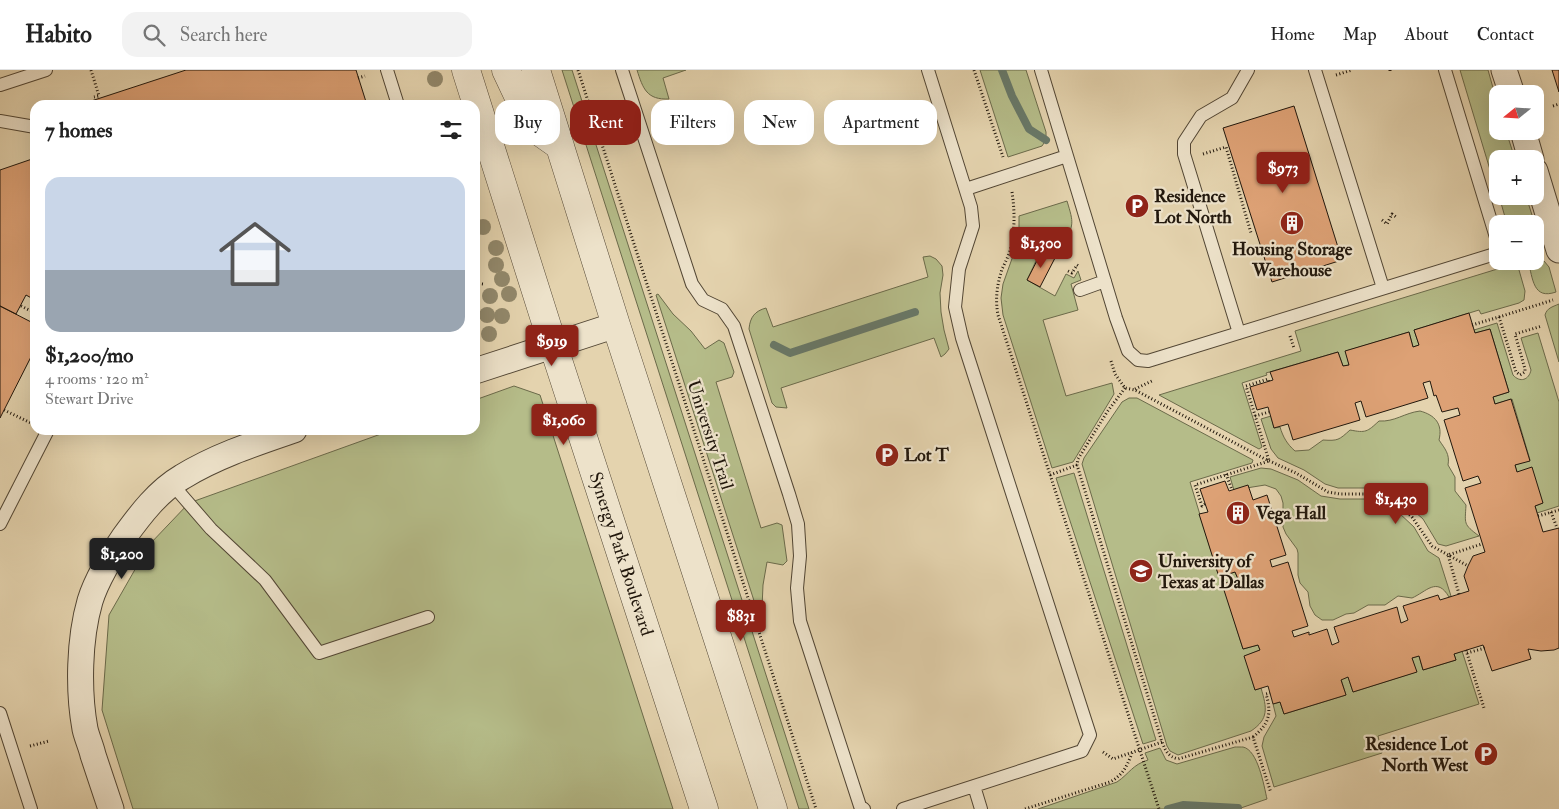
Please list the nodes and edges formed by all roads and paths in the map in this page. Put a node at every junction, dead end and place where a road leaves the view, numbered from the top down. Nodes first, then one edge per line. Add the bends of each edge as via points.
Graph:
1 (46, 70) edge
2 (91, 70) edge
3 (386, 70) edge
4 (466, 70) edge
5 (506, 70) edge
6 (536, 70) edge
7 (578, 70) edge
8 (622, 70) edge
9 (928, 70) edge
10 (974, 70) edge
11 (1041, 70) edge
12 (1248, 70) edge
13 (1315, 70) edge
14 (1445, 70) edge
15 (1504, 70) edge
16 (365, 76) dead end
17 (358, 78) dead end
18 (0, 85) edge
19 (1509, 85) edge
20 (94, 97) dead end
21 (396, 100) edge
22 (475, 100) edge
23 (1559, 104) edge
24 (1552, 106) dead end
25 (480, 114) edge
26 (0, 121) edge
27 (30, 125) edge
28 (560, 146) junction
29 (1066, 156) junction
30 (1186, 160) junction
31 (1007, 175) junction
32 (966, 189) junction
33 (1542, 205) edge
34 (1489, 215) edge
35 (1251, 233) dead end
36 (1550, 242) edge
37 (1489, 255) edge
38 (1105, 282) junction
39 (480, 284) edge
40 (483, 284) dead end
41 (1383, 288) junction
42 (1080, 290) dead end
43 (1553, 300) dead end
44 (20, 306) dead end
45 (30, 311) edge
46 (1499, 317) junction
47 (616, 325) junction
48 (1472, 325) dead end
49 (1542, 326) dead end
50 (1239, 332) junction
51 (553, 345) junction
52 (480, 369) edge
53 (1269, 382) dead end
54 (4, 410) dead end
55 (1269, 412) dead end
56 (1255, 416) junction
57 (30, 423) edge
58 (45, 435) edge
59 (281, 435) edge
60 (1269, 461) junction
61 (1077, 465) junction
62 (1050, 474) junction
63 (1226, 474) junction
64 (172, 484) junction
65 (1232, 490) dead end
66 (1205, 504) dead end
67 (1559, 510) edge
68 (1551, 512) junction
69 (1538, 516) dead end
70 (0, 524) edge
71 (1556, 528) dead end
72 (1482, 544) dead end
73 (1448, 555) junction
74 (1468, 566) dead end
75 (1459, 594) dead end
76 (428, 617) dead end
77 (1484, 648) dead end
78 (1270, 693) dead end
79 (1484, 708) dead end
80 (0, 713) edge
81 (1253, 737) junction
82 (1162, 742) junction
83 (1140, 750) junction
84 (1132, 753) junction
85 (1105, 754) dead end
86 (974, 786) junction
87 (1271, 793) dead end
88 (31, 809) edge
89 (111, 809) edge
90 (704, 809) edge
91 (773, 809) edge
92 (816, 809) edge
93 (864, 809) edge
94 (903, 809) edge
95 (981, 809) edge
96 (1025, 809) edge
97 (1159, 809) edge

1 - 18 lane
2 - 20 path via 99,96
3 - 21 lane
4 - 22 street, Synergy Park Boulevard
5 - 28 street via 533,128
6 - 28 street
7 - 92 path, University Trail
8 - 93 lane via 692,284 703,300 722,309 734,326 771,437 798,524 800,621 860,806
9 - 32 lane
10 - 31 path
11 - 29 lane
12 - 30 lane via 1232,98 1201,116 1184,142
13 - 41 lane
14 - 34 lane
15 - 19 street
16 - 17 path
23 - 24 path
25 - 51 street, Synergy Park Boulevard
26 - 27 lane
28 - 47 street
29 - 31 lane
29 - 38 lane
30 - 35 path via 1226,147 1240,186
30 - 50 lane
31 - 32 lane
31 - 62 path via 1015,212 1014,231 996,302
32 - 86 lane via 973,226 960,269 955,307 962,338 1090,735 1082,751
33 - 36 street
37 - 41 lane
38 - 42 lane
38 - 50 lane via 1128,352 1138,360 1148,361
39 - 40 path
41 - 50 lane
43 - 46 path
44 - 45 path
46 - 48 path
46 - 49 path via 1516,372 1520,375 1525,369 1516,334
47 - 51 street
47 - 91 street
51 - 52 street
51 - 90 street, Synergy Park Boulevard
53 - 56 path via 1268,379 1246,386
54 - 57 path
55 - 56 path
56 - 60 path
58 - 70 lane
59 - 64 street via 190,472
60 - 61 path via 1135,390 1125,388 1102,420
60 - 63 path
60 - 73 path via 1328,492 1370,494 1391,502 1412,517 1432,546
61 - 62 path
61 - 82 path
62 - 83 path
63 - 65 path
63 - 66 path via 1195,485 1202,506
64 - 76 lane via 211,529 266,580 319,653
64 - 89 street via 137,518 90,600 84,635 81,700 86,731
67 - 68 path
68 - 69 path
68 - 71 path
72 - 73 path
73 - 74 path
73 - 75 path
77 - 79 path via 1466,651
78 - 81 path via 1266,694 1270,716 1263,729
80 - 88 lane
81 - 82 path via 1178,759 1170,757
81 - 87 path
82 - 83 path
83 - 84 path
83 - 97 path
84 - 85 path via 1113,759
84 - 96 path via 1124,772 1110,782
86 - 94 lane
86 - 95 lane

